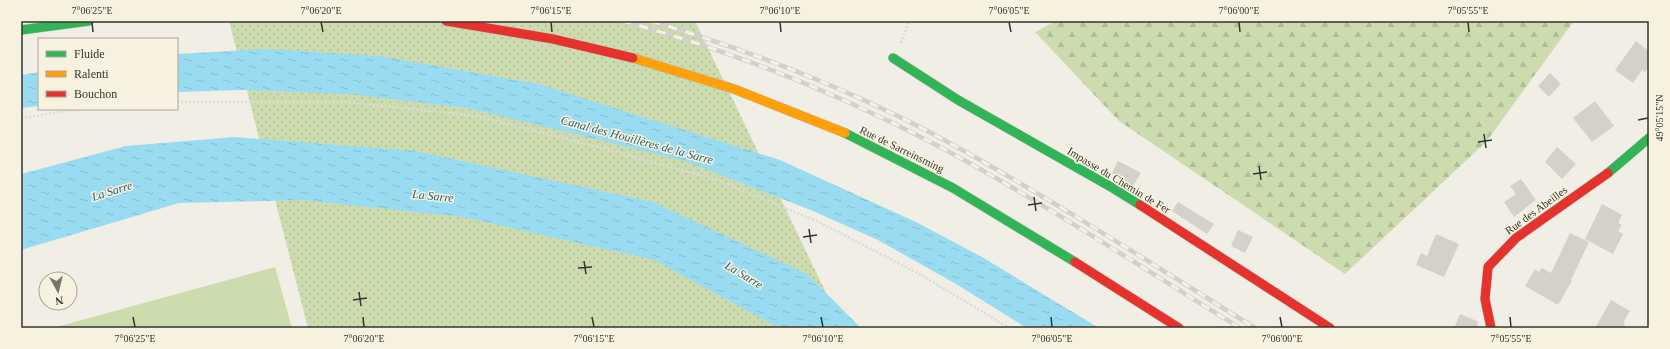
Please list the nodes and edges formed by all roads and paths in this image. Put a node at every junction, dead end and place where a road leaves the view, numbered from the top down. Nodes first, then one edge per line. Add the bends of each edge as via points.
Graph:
1 (89, 21) edge
2 (446, 21) edge
3 (909, 21) edge
4 (21, 30) edge
5 (893, 58) joint
6 (178, 102) edge
7 (73, 110) edge
8 (21, 118) edge
9 (1649, 138) edge
10 (1009, 328) edge
11 (1179, 328) edge
12 (1330, 328) edge
13 (1491, 328) edge

1 - 4 street
2 - 11 street, Rue de Sarreinsming via 588,47 734,90 822,124 873,147 981,204
3 - 5 path
5 - 12 street, Impasse du Chemin de Fer via 958,100 1111,186
6 - 10 path via 354,102 476,116 598,147 714,179 819,222 923,276
7 - 8 path
9 - 13 street, Rue des Abeilles via 1616,168 1516,238 1488,267 1485,299

